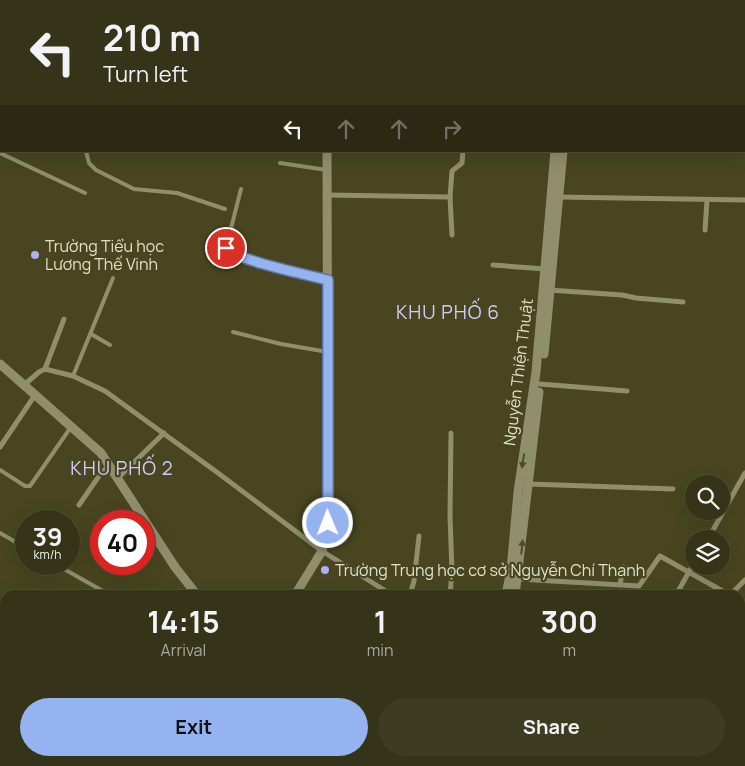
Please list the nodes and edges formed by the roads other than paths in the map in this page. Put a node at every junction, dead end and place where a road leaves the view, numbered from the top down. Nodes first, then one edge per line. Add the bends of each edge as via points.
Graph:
1 (86, 152) edge
2 (327, 152) edge
3 (463, 152) edge
4 (555, 152) edge
5 (563, 152) edge
6 (0, 153) edge
7 (280, 162) dead end
8 (328, 170) junction
9 (241, 189) dead end
10 (85, 193) dead end
11 (328, 195) junction
12 (558, 197) junction
13 (450, 198) junction
14 (707, 200) junction
15 (745, 200) edge
16 (225, 208) dead end
17 (705, 230) dead end
18 (452, 235) dead end
19 (493, 265) dead end
20 (545, 269) junction
21 (113, 278) dead end
22 (328, 280) junction
23 (547, 290) junction
24 (683, 302) dead end
25 (64, 319) dead end
26 (233, 332) dead end
27 (91, 334) junction
28 (110, 345) dead end
29 (328, 352) junction
30 (0, 364) edge
31 (45, 369) junction
32 (73, 376) junction
33 (540, 384) junction
34 (24, 385) junction
35 (627, 392) dead end
36 (35, 395) junction
37 (532, 422) junction
38 (71, 427) junction
39 (164, 433) junction
40 (451, 433) dead end
41 (0, 448) edge
42 (110, 464) junction
43 (0, 470) edge
44 (745, 473) edge
45 (118, 478) junction
46 (529, 484) junction
47 (673, 489) dead end
48 (79, 505) dead end
49 (713, 530) edge
50 (0, 533) edge
51 (419, 536) dead end
52 (15, 542) edge
53 (322, 551) junction
54 (623, 567) dead end
55 (685, 570) edge
56 (75, 575) edge
57 (687, 575) edge
58 (694, 575) edge
59 (518, 579) junction
60 (745, 580) edge
61 (620, 585) junction
62 (101, 590) edge
63 (193, 590) edge
64 (298, 590) edge
65 (384, 590) edge
66 (411, 590) edge
67 (450, 590) edge
68 (507, 590) edge
69 (516, 590) edge
70 (679, 590) edge
71 (721, 590) edge
72 (736, 590) edge

1 - 16 lane via 89,163 96,170 134,189 177,193
2 - 8 street
3 - 13 street via 462,163 452,171
4 - 20 street, Nguyễn Thiện Thuật
5 - 12 street, Nguyễn Thiện Thuật
6 - 10 lane
7 - 8 lane
8 - 11 street
9 - 22 lane via 226,248 233,254 271,266
11 - 13 street
11 - 22 street
12 - 14 street
12 - 23 street, Nguyễn Thiện Thuật
13 - 18 street
14 - 15 street
14 - 17 street
19 - 20 street
20 - 23 street, Nguyễn Thiện Thuật
21 - 27 lane
22 - 29 street
23 - 24 street
23 - 33 street, Nguyễn Thiện Thuật
23 - 37 street, Nguyễn Thiện Thuật
25 - 31 street
26 - 29 lane
27 - 28 lane
27 - 32 lane
29 - 53 street via 328,523
30 - 34 street
31 - 32 street
31 - 34 street
32 - 39 street via 105,392
33 - 35 street
33 - 37 street, Nguyễn Thiện Thuật
34 - 36 street
36 - 38 street
36 - 41 street
37 - 46 street, Nguyễn Thiện Thuật
37 -> 68 street, Nguyễn Thiện Thuật via 518,492
38 - 42 street
38 - 43 lane via 30,486
39 - 45 street
39 - 53 street
40 - 67 street
42 - 45 street
42 - 48 street
44 - 49 street
45 - 63 street
46 - 47 street
59 -> 46 street, Nguyễn Thiện Thuật
50 - 52 lane
51 - 66 street
53 - 64 street
53 - 65 street
54 - 61 street
55 - 61 street via 660,556 639,586
56 - 62 lane
57 - 70 street
58 - 71 street
59 - 61 street
59 - 69 street, Nguyễn Thiện Thuật
60 - 72 street

